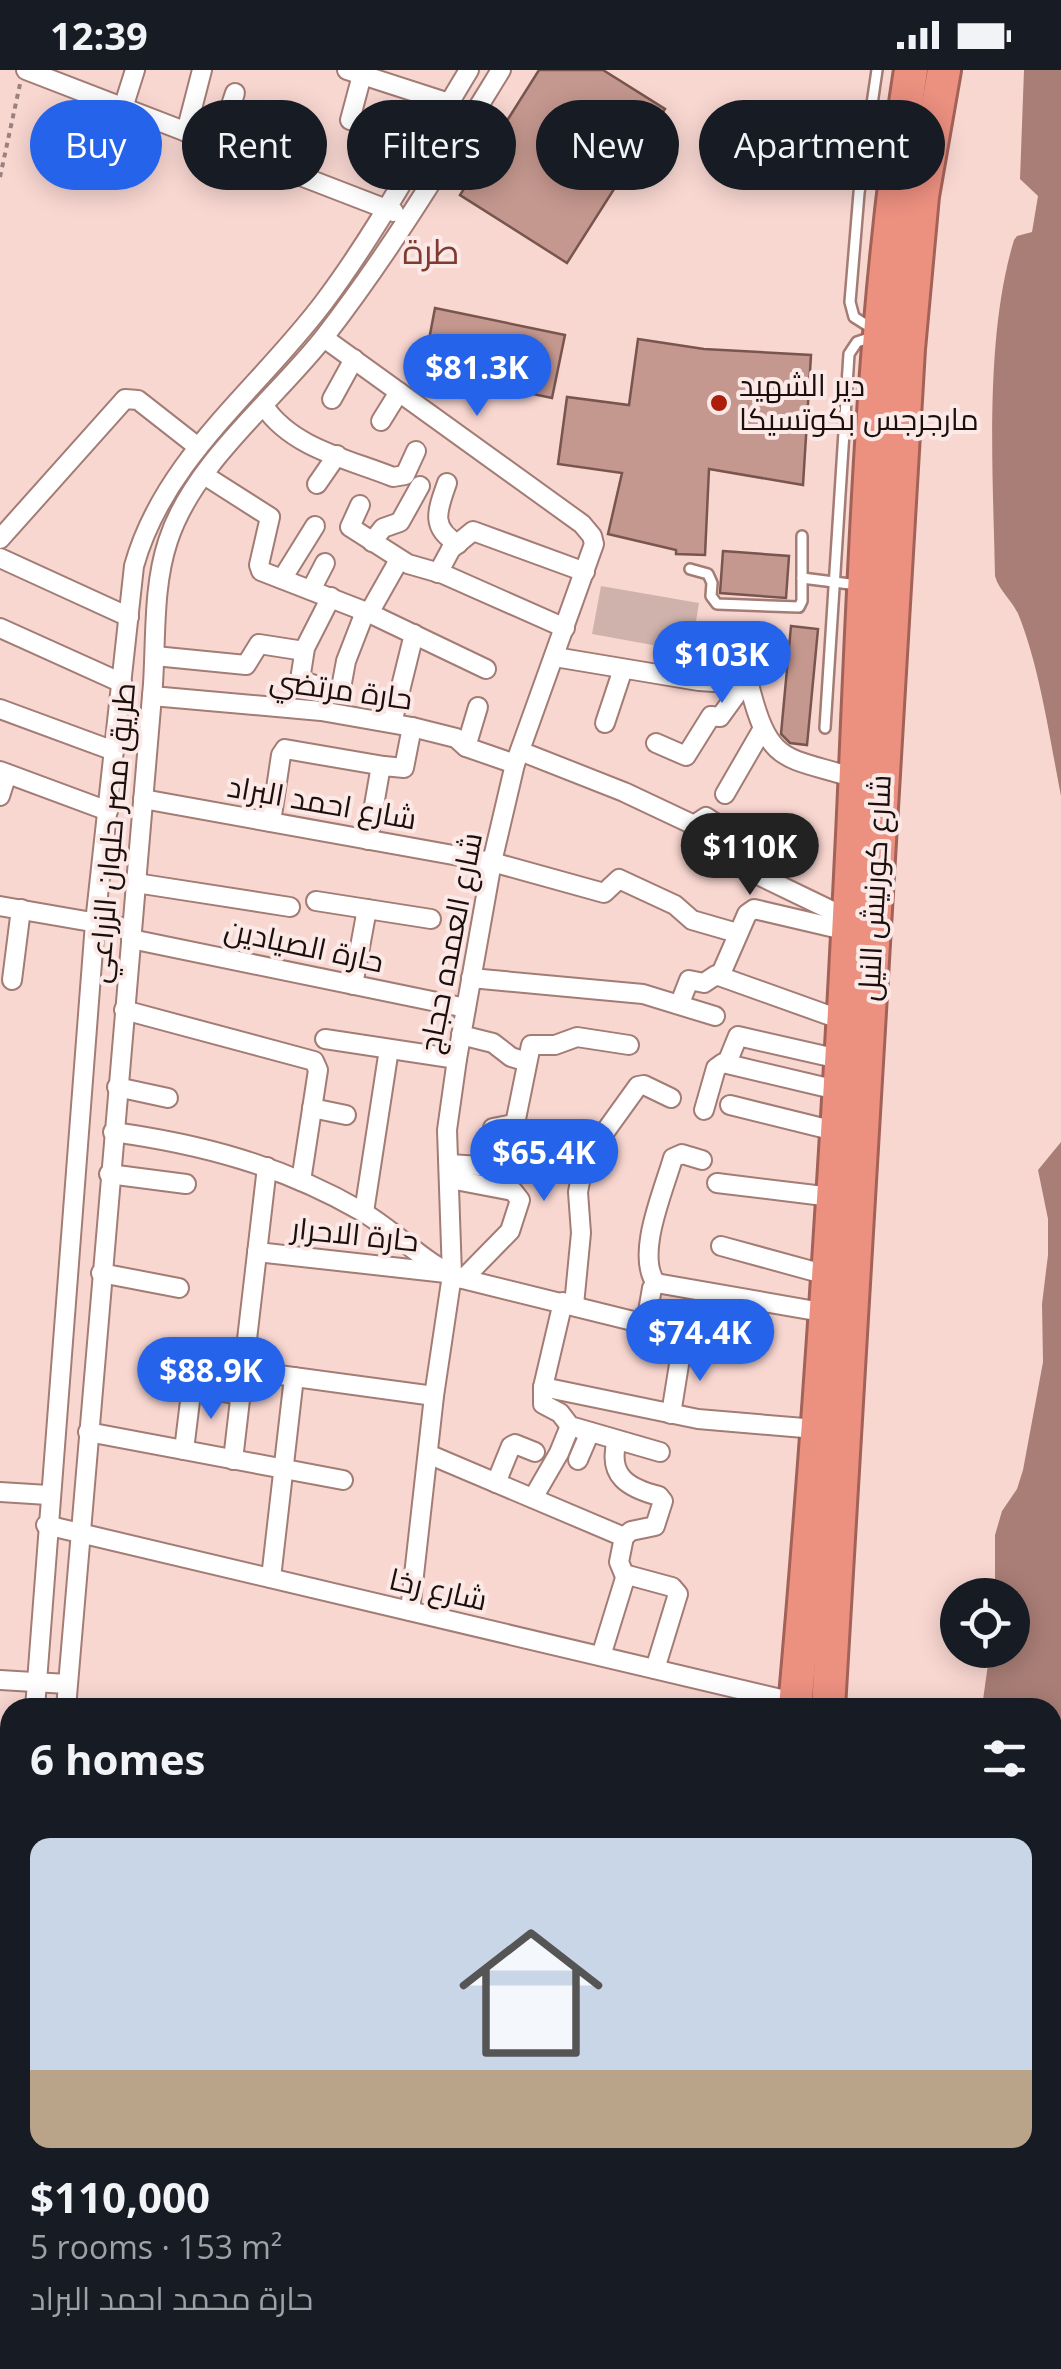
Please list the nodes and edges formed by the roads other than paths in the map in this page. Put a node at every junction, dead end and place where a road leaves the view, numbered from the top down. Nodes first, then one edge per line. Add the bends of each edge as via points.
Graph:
1 (24, 70) edge
2 (135, 70) edge
3 (202, 70) edge
4 (469, 70) edge
5 (502, 70) edge
6 (877, 70) edge
7 (911, 70) edge
8 (944, 70) edge
9 (354, 72) edge
10 (59, 76) edge
11 (235, 92) dead end
12 (107, 100) edge
13 (126, 100) edge
14 (194, 100) edge
15 (232, 100) edge
16 (352, 100) edge
17 (440, 100) edge
18 (451, 100) edge
19 (327, 186) edge
20 (395, 190) edge
21 (384, 208) junction
22 (410, 219) junction
23 (880, 334) junction
24 (324, 338) junction
25 (354, 360) junction
26 (400, 392) junction
27 (332, 400) dead end
28 (264, 406) junction
29 (381, 421) dead end
30 (198, 447) junction
31 (416, 451) dead end
32 (336, 455) junction
33 (204, 475) junction
34 (447, 483) dead end
35 (317, 484) dead end
36 (420, 486) dead end
37 (360, 505) dead end
38 (315, 526) dead end
39 (802, 536) dead end
40 (0, 539) edge
41 (372, 542) junction
42 (458, 544) junction
43 (0, 558) edge
44 (399, 560) junction
45 (325, 564) dead end
46 (690, 569) dead end
47 (438, 572) junction
48 (585, 572) junction
49 (282, 578) junction
50 (802, 578) junction
51 (851, 584) junction
52 (311, 590) junction
53 (331, 598) junction
54 (367, 613) junction
55 (129, 617) junction
56 (0, 628) edge
57 (566, 628) junction
58 (414, 634) junction
59 (304, 651) junction
60 (155, 656) junction
61 (555, 657) junction
62 (486, 669) dead end
63 (623, 669) junction
64 (122, 683) junction
65 (744, 684) junction
66 (321, 687) dead end
67 (341, 688) dead end
68 (152, 696) junction
69 (478, 706) dead end
70 (0, 709) edge
71 (392, 723) junction
72 (605, 723) dead end
73 (412, 727) junction
74 (825, 728) dead end
75 (762, 730) junction
76 (656, 743) dead end
77 (466, 747) junction
78 (114, 750) junction
79 (518, 758) junction
80 (384, 766) junction
81 (3, 773) edge
82 (856, 778) junction
83 (725, 794) dead end
84 (0, 796) edge
85 (144, 798) junction
86 (108, 811) junction
87 (213, 811) junction
88 (271, 822) junction
89 (777, 825) dead end
90 (211, 831) dead end
91 (368, 840) junction
92 (760, 853) junction
93 (492, 862) junction
94 (136, 882) junction
95 (316, 902) dead end
96 (0, 906) edge
97 (290, 908) dead end
98 (367, 909) junction
99 (21, 910) junction
100 (432, 920) dead end
101 (95, 923) junction
102 (848, 925) junction
103 (132, 934) junction
104 (737, 934) junction
105 (720, 976) junction
106 (471, 978) junction
107 (12, 980) dead end
108 (353, 985) junction
109 (680, 1003) junction
110 (466, 1008) junction
111 (124, 1010) junction
112 (715, 1016) dead end
113 (842, 1020) junction
114 (461, 1035) junction
115 (325, 1039) dead end
116 (628, 1045) dead end
117 (389, 1049) junction
118 (457, 1059) junction
119 (527, 1062) junction
120 (727, 1063) junction
121 (838, 1075) junction
122 (117, 1087) junction
123 (168, 1098) dead end
124 (671, 1098) dead end
125 (730, 1106) dead end
126 (312, 1108) junction
127 (704, 1110) dead end
128 (346, 1115) dead end
129 (835, 1131) junction
130 (112, 1132) junction
131 (702, 1160) dead end
132 (584, 1161) junction
133 (267, 1166) junction
134 (486, 1166) junction
135 (450, 1171) junction
136 (109, 1174) junction
137 (301, 1181) junction
138 (717, 1182) dead end
139 (186, 1184) dead end
140 (832, 1197) junction
141 (364, 1212) junction
142 (721, 1246) dead end
143 (257, 1252) junction
144 (101, 1273) junction
145 (826, 1275) junction
146 (454, 1276) junction
147 (656, 1282) junction
148 (178, 1288) dead end
149 (568, 1303) junction
150 (838, 1315) junction
151 (682, 1346) dead end
152 (197, 1356) dead end
153 (244, 1367) junction
154 (294, 1377) junction
155 (240, 1395) junction
156 (434, 1396) junction
157 (543, 1396) junction
158 (671, 1414) junction
159 (570, 1426) junction
160 (816, 1430) junction
161 (88, 1432) junction
162 (590, 1432) junction
163 (617, 1440) junction
164 (184, 1450) junction
165 (535, 1452) dead end
166 (660, 1452) dead end
167 (428, 1454) junction
168 (233, 1460) junction
169 (578, 1460) dead end
170 (284, 1469) junction
171 (343, 1480) dead end
172 (496, 1483) junction
173 (0, 1492) edge
174 (48, 1495) junction
175 (532, 1498) junction
176 (46, 1526) junction
177 (81, 1534) junction
178 (624, 1537) junction
179 (626, 1576) junction
180 (271, 1578) junction
181 (410, 1611) junction
182 (601, 1656) junction
183 (654, 1669) junction
184 (0, 1680) edge
185 (36, 1682) junction
186 (67, 1684) junction
187 (35, 1698) edge
188 (66, 1698) edge
189 (769, 1698) edge
190 (797, 1698) edge
191 (798, 1698) edge

1 - 10 street
2 - 13 street
3 - 14 street
4 - 18 street, طريق مصر حلوان الزراعي
5 - 22 street, طريق مصر حلوان الزراعي
6 - 23 lane via 850,302 861,324
7 - 23 highway, شارع كورنيش النيل
8 - 150 highway, شارع كورنيش النيل via 922,196 908,349
9 - 16 street
9 - 17 street
10 - 12 street
11 - 15 street
19 - 21 street
20 - 21 street, طريق مصر حلوان الزراعي
21 - 22 street
21 - 30 street, طريق مصر حلوان الزراعي via 322,304
22 - 24 street, طريق مصر حلوان الزراعي
23 - 51 highway, شارع كورنيش النيل via 856,476
24 - 25 street
24 - 28 street, طريق مصر حلوان الزراعي
25 - 26 street
25 - 27 street
26 - 29 street
26 - 48 street, شارع العمده حجاج via 582,524 592,536
28 - 32 street via 289,433
28 - 33 street, طريق مصر حلوان الزراعي
30 - 40 street via 138,400 118,402
30 - 55 street, طريق مصر حلوان الزراعي via 142,539
31 - 32 street via 399,477
32 - 35 street
33 - 49 street via 270,517 259,567
33 - 60 street, طريق مصر حلوان الزراعي via 168,539
34 - 42 street via 439,528
36 - 41 street via 400,522
37 - 41 street via 350,527
38 - 49 street
39 - 50 lane
41 - 44 street
42 - 47 street
42 - 48 street via 478,532
43 - 55 street
44 - 47 street
44 - 54 street
45 - 52 street
46 - 50 lane via 708,574 711,596 723,606 798,607
47 - 57 street
48 - 57 street, شارع العمده حجاج
49 - 52 street
50 - 51 lane
51 - 74 lane
51 - 82 highway, شارع كورنيش النيل
52 - 53 street
53 - 54 street
53 - 59 street
54 - 58 street
54 - 67 street
55 - 64 street, طريق مصر حلوان الزراعي
56 - 64 street
57 - 61 street, شارع العمده حجاج
58 - 62 street
58 - 71 street
59 - 60 street via 259,644 246,666
59 - 66 street via 300,681
60 - 68 street, طريق مصر حلوان الزراعي
61 - 63 street
61 - 79 street, شارع العمده حجاج
63 - 65 street
63 - 72 street
64 - 78 street, طريق مصر حلوان الزراعي
65 - 75 street
65 - 76 street via 720,717 711,716 686,756
68 - 71 street, حارة مرتضي
68 - 85 street, طريق مصر حلوان الزراعي
69 - 77 street
70 - 78 street
71 - 73 street, حارة مرتضي
73 - 77 street, حارة مرتضي
73 - 80 street via 404,768
75 - 82 street via 786,758
75 - 83 street
77 - 79 street, حارة مرتضي
78 - 86 street, طريق مصر حلوان الزراعي
79 - 92 street, حارة مرتضي via 624,792 694,825 706,816
79 - 93 street, شارع العمده حجاج
80 - 88 street via 286,749
80 - 91 street
81 - 84 street
81 - 86 street
82 - 102 highway, شارع كورنيش النيل
85 - 87 street, شارع احمد البراد
85 - 94 street, طريق مصر حلوان الزراعي
86 - 101 street, طريق مصر حلوان الزراعي
87 - 88 street, شارع احمد البراد
87 - 90 street
88 - 91 street, شارع احمد البراد
89 - 92 street
91 - 93 street, شارع احمد البراد
92 - 102 street via 758,875
93 - 104 street, شارع احمد البراد via 604,893 607,876 619,879 676,905 692,920
93 - 106 street, شارع العمده حجاج
94 - 97 street
94 - 103 street, طريق مصر حلوان الزراعي
95 - 98 street
96 - 99 street, حارة الصيادين
98 - 100 street
98 - 108 street
99 - 101 street, حارة الصيادين
99 - 107 street
101 - 103 street, حارة الصيادين
101 - 174 street, طريق مصر حلوان الزراعي
102 - 104 street via 758,909 747,914
102 - 113 highway, شارع كورنيش النيل
103 - 108 street, حارة الصيادين
103 - 111 street, طريق مصر حلوان الزراعي
104 - 105 street
105 - 109 street via 689,980
105 - 113 street
106 - 109 street
106 - 110 street, شارع العمده حجاج
108 - 110 street, حارة الصيادين
109 - 112 street
110 - 114 street, شارع العمده حجاج
111 - 122 street, طريق مصر حلوان الزراعي
111 - 126 street via 310,1058 318,1070
113 - 121 highway, شارع كورنيش النيل
114 - 118 street, شارع العمده حجاج
114 - 119 street
115 - 117 street
116 - 119 street via 576,1037 534,1044
117 - 118 street
117 - 141 street
118 - 135 street, شارع العمده حجاج via 447,1130
119 - 134 street via 516,1119 493,1128
120 - 121 street
120 - 121 street via 738,1036
120 - 127 street via 716,1068
121 - 129 highway, شارع كورنيش النيل
122 - 123 street
122 - 130 street, طريق مصر حلوان الزراعي
124 - 132 street via 640,1084
125 - 129 street
126 - 128 street
126 - 137 street
129 - 140 highway, شارع كورنيش النيل
130 - 133 street
130 - 136 street, طريق مصر حلوان الزراعي
131 - 147 street via 674,1158 648,1259
132 - 134 street
132 - 149 street
133 - 137 street
133 - 143 street
134 - 135 street
135 - 146 street, شارع العمده حجاج
135 - 146 street via 513,1191 520,1200 510,1231
136 - 139 street
136 - 144 street, طريق مصر حلوان الزراعي
137 - 141 street
138 - 140 street
140 - 145 highway, شارع كورنيش النيل
141 - 146 street
142 - 145 street
143 - 146 street, حارة الاحرار
143 - 153 street
144 - 148 street
144 - 161 street, طريق مصر حلوان الزراعي
145 - 150 highway, شارع كورنيش النيل
146 - 149 street, حارة الاحرار
146 - 156 street, شارع العمده حجاج
147 - 149 street, حارة الاحرار via 642,1321
147 - 150 street
149 - 157 street
150 - 160 highway, شارع كورنيش النيل
150 - 191 highway, شارع كورنيش النيل
151 - 158 street
152 - 153 street
153 - 154 street
153 - 155 street
154 - 156 street
154 - 170 street
155 - 164 street via 192,1392
155 - 168 street
156 - 167 street, شارع العمده حجاج
157 - 158 street
157 - 159 street
158 - 160 street
159 - 162 street
159 - 175 street
160 - 190 highway, شارع كورنيش النيل
161 - 164 street
161 - 177 street, طريق مصر حلوان الزراعي
162 - 163 street
162 - 169 street
163 - 166 street
163 - 178 street via 613,1459 625,1483 662,1498 664,1525
164 - 168 street
165 - 172 street via 513,1444
167 - 172 street
167 - 181 street, شارع العمده حجاج
168 - 170 street
170 - 171 street
170 - 180 street
172 - 175 street
173 - 174 street
174 - 176 street, طريق مصر حلوان الزراعي
175 - 178 street
176 - 177 street, شارع رخا
176 - 185 street, طريق مصر حلوان الزراعي
177 - 180 street, شارع رخا
177 - 186 street, طريق مصر حلوان الزراعي
178 - 179 street via 619,1562
179 - 182 street
179 - 183 street via 677,1591
180 - 181 street, شارع رخا
181 - 182 street, شارع رخا
182 - 183 street, شارع رخا
183 - 189 street, شارع رخا
184 - 185 street
185 - 186 street
185 - 187 street, طريق مصر حلوان الزراعي
186 - 188 street, طريق مصر حلوان الزراعي

